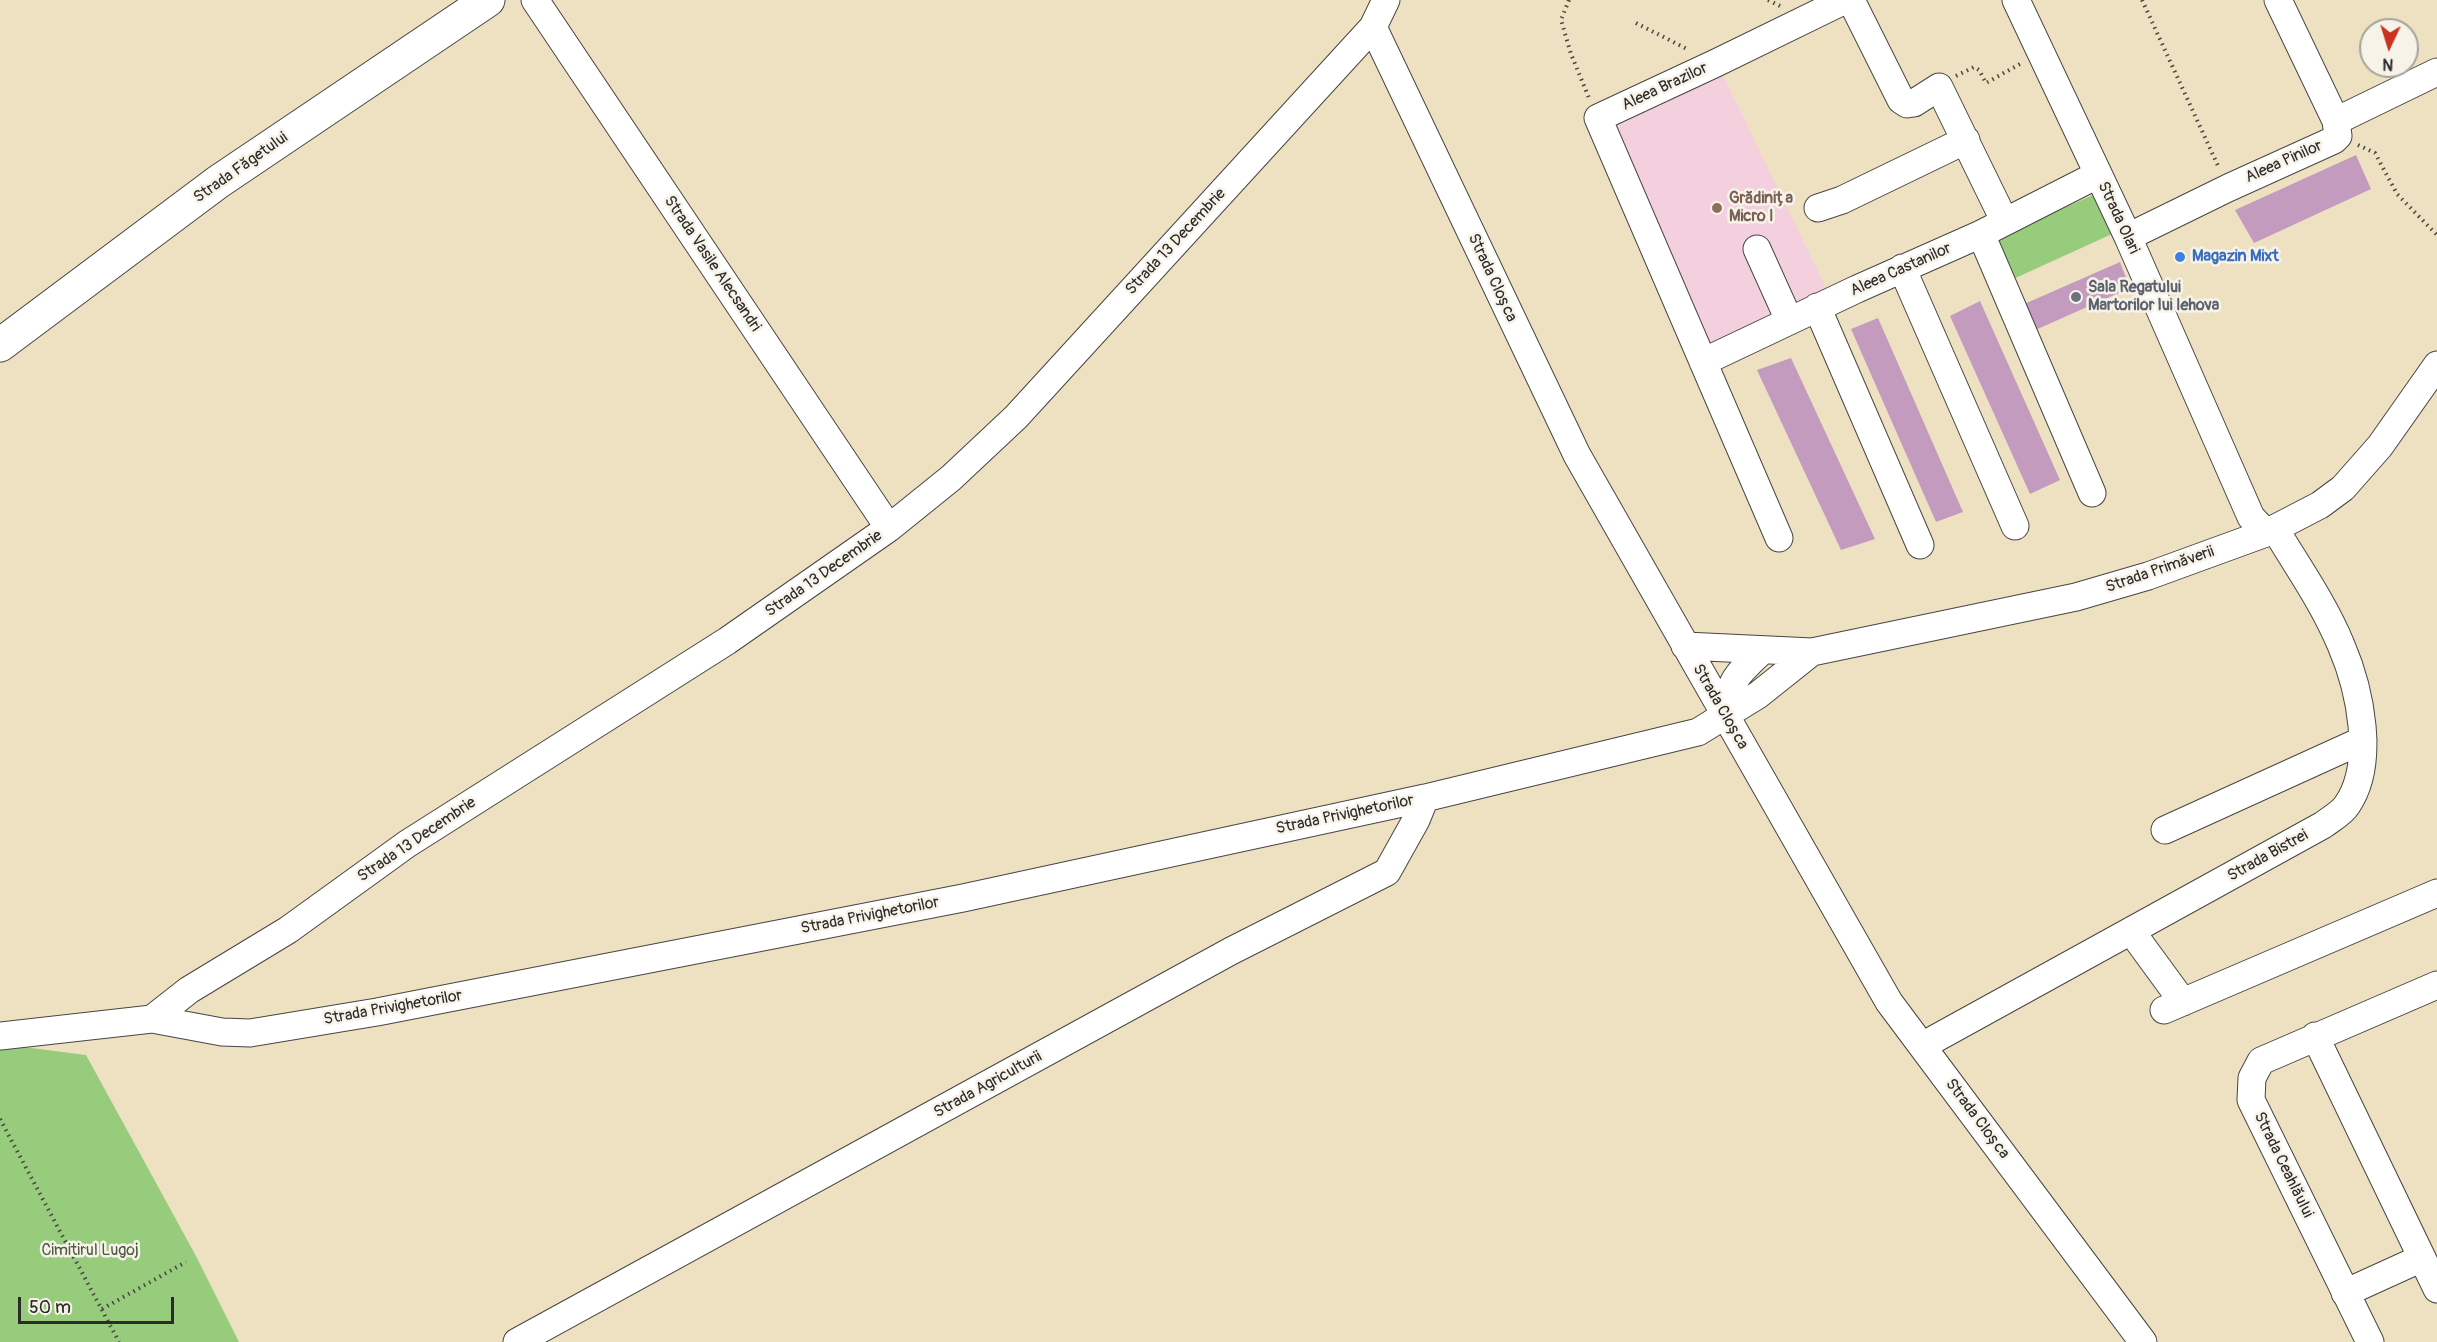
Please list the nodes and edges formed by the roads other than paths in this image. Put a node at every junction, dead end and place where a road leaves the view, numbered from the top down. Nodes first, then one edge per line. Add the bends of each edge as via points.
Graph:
1 (488, 0) edge
2 (535, 0) edge
3 (1386, 0) edge
4 (1845, 0) edge
5 (1851, 0) edge
6 (2016, 0) edge
7 (2278, 0) edge
8 (1373, 27) junction
9 (2437, 72) edge
10 (2337, 128) junction
11 (1966, 140) junction
12 (2097, 175) junction
13 (1818, 208) dead end
14 (1992, 227) junction
15 (2127, 237) junction
16 (1757, 249) dead end
17 (1902, 268) junction
18 (1817, 307) junction
19 (1789, 320) junction
20 (0, 345) edge
21 (1702, 362) junction
22 (2437, 365) edge
23 (2092, 493) dead end
24 (2015, 526) dead end
25 (889, 528) junction
26 (2271, 531) junction
27 (1779, 538) dead end
28 (1920, 545) dead end
29 (1684, 646) junction
30 (1762, 651) junction
31 (1812, 652) junction
32 (1725, 714) junction
33 (2363, 740) junction
34 (1425, 798) junction
35 (2165, 830) dead end
36 (2437, 893) edge
37 (2131, 932) junction
38 (2437, 985) edge
39 (152, 1019) junction
40 (1, 1036) edge
41 (2315, 1036) junction
42 (1922, 1046) junction
43 (2422, 1258) junction
44 (2437, 1289) edge
45 (2345, 1293) junction
46 (517, 1342) edge
47 (2143, 1342) edge
48 (2370, 1342) edge

1 - 20 main road, Strada Făgetului via 218,182
2 - 25 street, Strada Vasile Alecsandri
3 - 8 street, Strada 13 Decembrie
4 - 21 street, Aleea Brazilor via 1598,118
5 - 11 street via 1901,100 1914,103 1939,87
6 - 12 street, Strada Olari
7 - 10 street, Aleea Pinilor
8 - 25 street, Strada 13 Decembrie via 1016,417 951,478
8 - 29 street, Strada Cloșca via 1577,455
9 - 10 street
10 - 15 street, Aleea Pinilor via 2334,140
11 - 13 street
11 - 14 street
12 - 14 street, Aleea Castanilor
12 - 15 street, Strada Olari
14 - 17 street, Aleea Castanilor
14 - 23 street
15 - 26 street, Strada Olari via 2252,517
16 - 19 street
17 - 18 street, Aleea Castanilor
17 - 24 street
18 - 19 street, Aleea Castanilor
18 - 28 street
19 - 21 street, Aleea Castanilor
21 - 27 street
22 - 26 street, Strada Primăverii via 2361,470 2320,505
25 - 39 street, Strada 13 Decembrie via 727,641 407,844 288,930 189,990
26 - 31 street, Strada Primăverii via 2148,576 2076,597
26 - 33 street, Strada Bistrei via 2323,609 2342,646 2356,691
29 - 30 street, Strada Primăverii
29 - 32 street, Strada Cloșca
30 - 31 street, Strada Primăverii
30 - 32 street via 1738,672 1730,687
31 - 32 street, Strada Primăverii via 1758,695
32 - 34 street, Strada Privighetorilor via 1698,732
32 - 42 street, Strada Cloșca via 1889,1002
33 - 35 street
33 - 37 street, Strada Bistrei via 2359,783 2346,807 2323,825
34 - 39 street, Strada Privighetorilor via 963,898 377,1012 250,1033
34 - 46 street, Strada Agriculturii via 1387,873 1232,951
36 - 37 street via 2174,1006
37 - 42 street, Strada Bistrei
38 - 41 street, Strada Ceahlăului
39 - 40 street, Strada Privighetorilor
41 - 43 street
41 - 45 street, Strada Ceahlăului via 2261,1060 2252,1078 2251,1100
42 - 47 street, Strada Cloșca
43 - 44 street
43 - 45 street
45 - 48 street, Strada Ceahlăului

